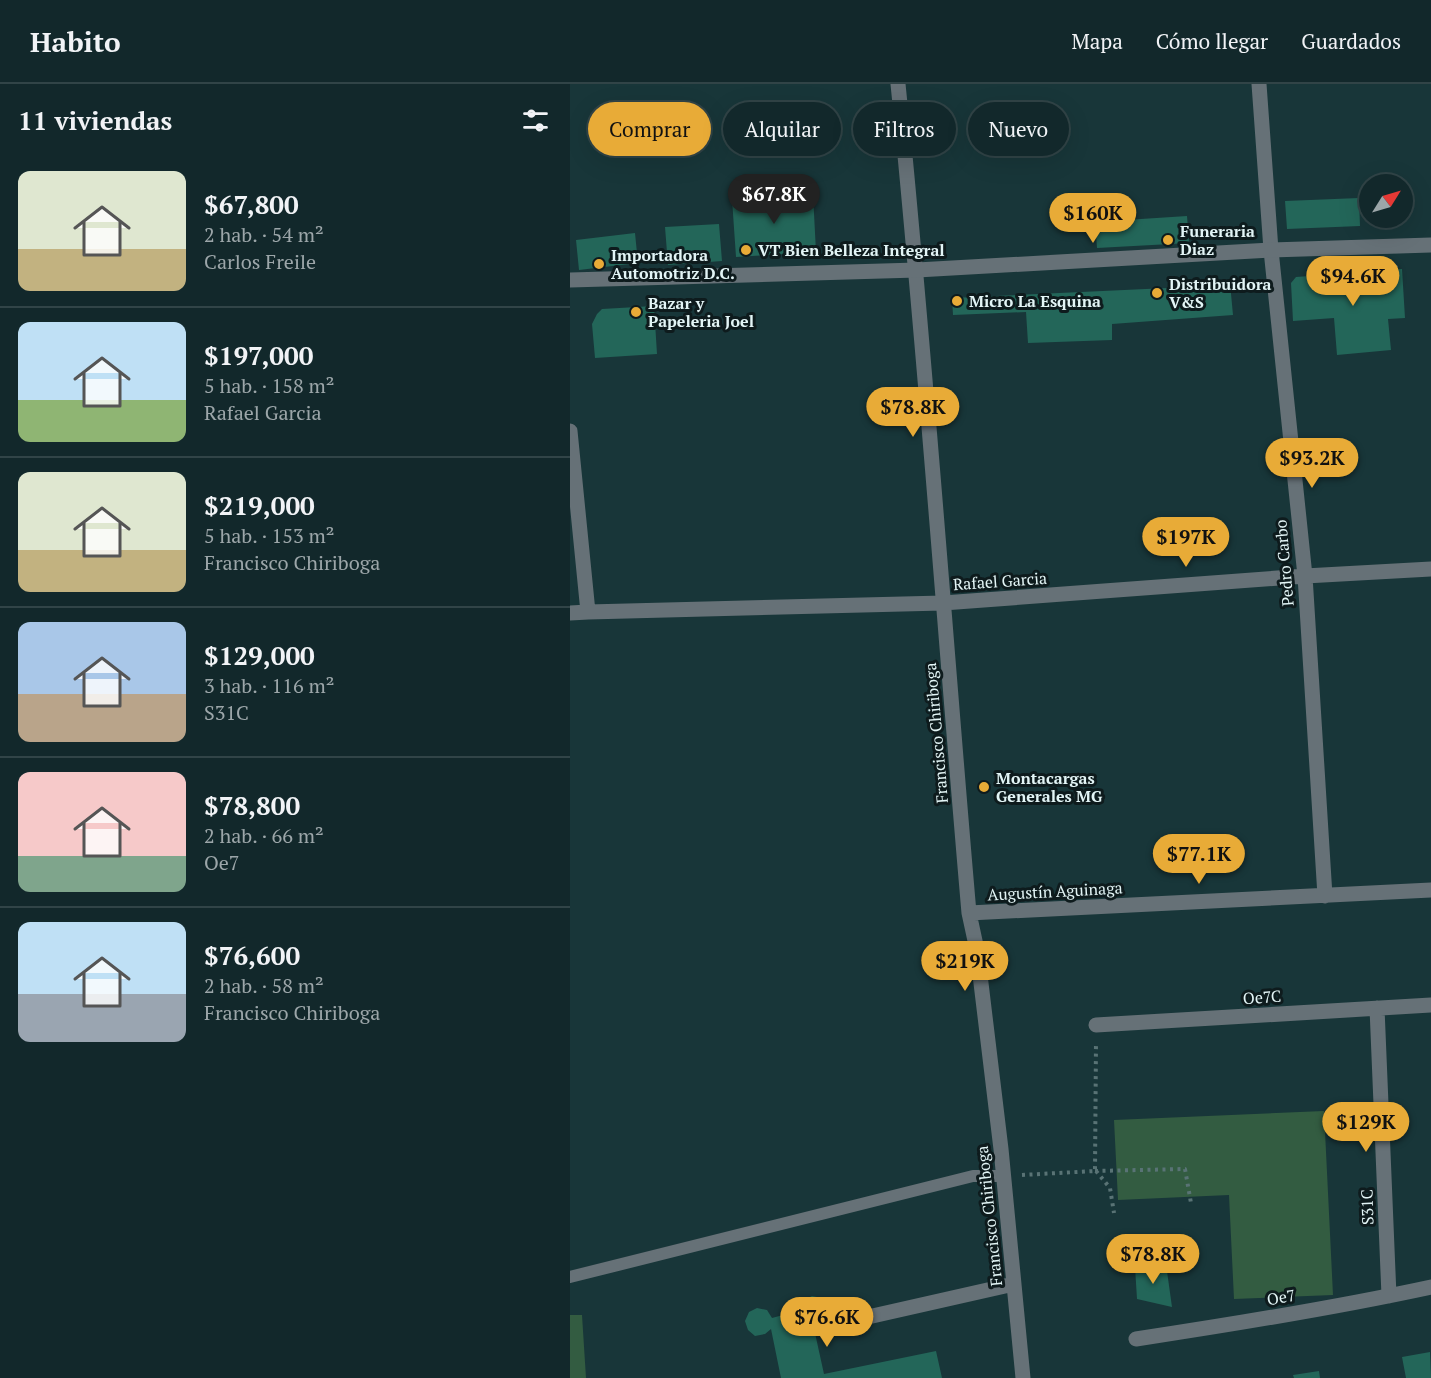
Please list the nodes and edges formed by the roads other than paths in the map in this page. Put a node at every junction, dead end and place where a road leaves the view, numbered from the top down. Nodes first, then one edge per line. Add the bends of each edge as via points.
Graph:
1 (898, 84) edge
2 (1259, 84) edge
3 (1431, 245) edge
4 (1271, 250) junction
5 (917, 270) junction
6 (570, 280) edge
7 (570, 431) edge
8 (1431, 570) edge
9 (1305, 576) junction
10 (943, 603) junction
11 (588, 612) junction
12 (570, 613) edge
13 (1431, 890) edge
14 (1325, 896) junction
15 (969, 913) junction
16 (1431, 1005) edge
17 (1377, 1008) junction
18 (1096, 1025) road end
19 (1003, 1176) junction
20 (570, 1277) edge
21 (1014, 1284) junction
22 (1431, 1287) edge
23 (1389, 1296) junction
24 (837, 1324) dead end
25 (1136, 1339) dead end
26 (1023, 1378) edge

1 - 5 street, Francisco Chiriboga
2 - 4 street, Pedro Carbo
3 - 4 street
4 - 5 street
4 - 9 street, Pedro Carbo
5 - 6 street
5 - 10 street, Francisco Chiriboga
7 - 11 street
8 - 9 street, Rafael Garcia
9 - 10 street, Rafael Garcia
9 - 14 street, Pedro Carbo
10 - 11 street, Rafael Garcia
10 - 15 street, Francisco Chiriboga
11 - 12 street, Rafael Garcia
13 - 14 street, Augustín Aguinaga
14 - 15 street, Augustín Aguinaga
15 - 19 street, Francisco Chiriboga via 977,950
16 - 17 street, Oe7C
17 - 18 street, Oe7C
17 - 23 street, S31C
19 - 20 lane via 973,1176
19 - 21 street, Francisco Chiriboga
21 - 24 street
21 - 26 street, Francisco Chiriboga
22 - 23 street, Oe7
23 - 25 street, Oe7

